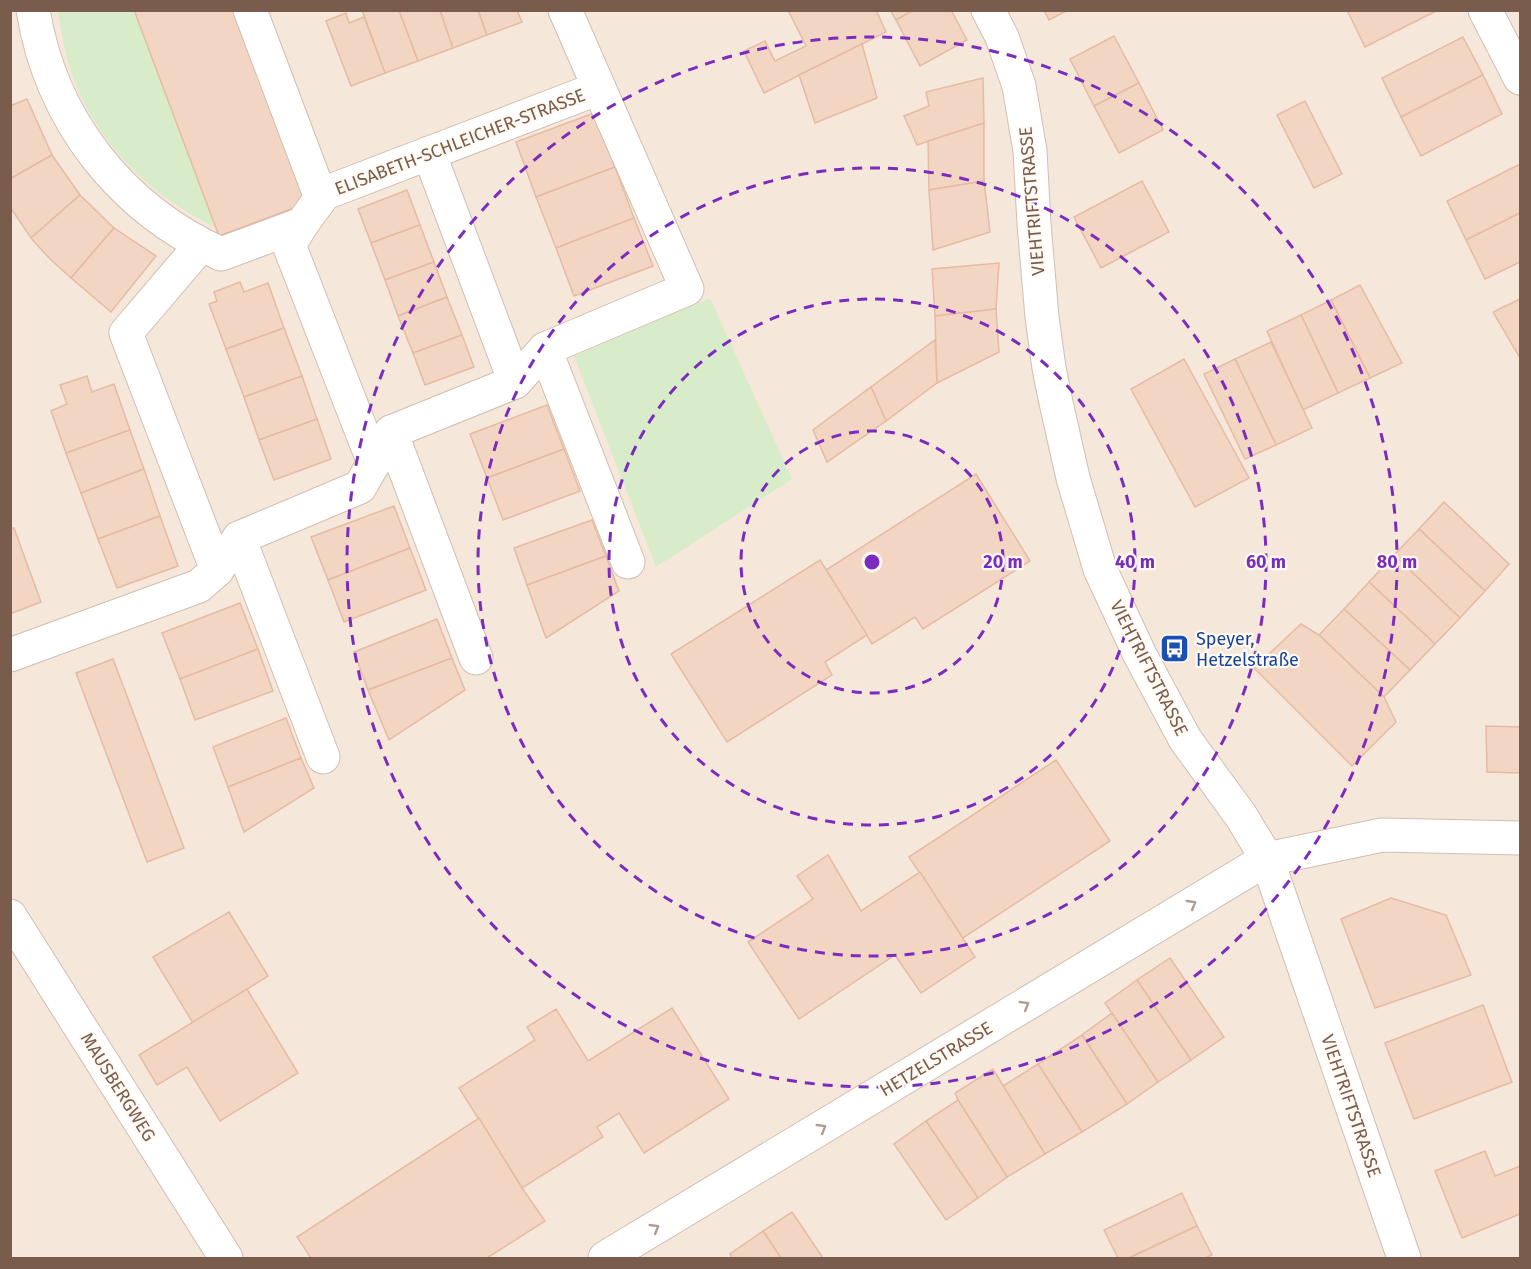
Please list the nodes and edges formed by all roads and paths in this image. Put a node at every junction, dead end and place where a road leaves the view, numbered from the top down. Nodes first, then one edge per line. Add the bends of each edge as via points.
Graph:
1 (33, 10) edge
2 (565, 10) edge
3 (988, 10) edge
4 (1485, 10) edge
5 (250, 11) edge
6 (1521, 78) edge
7 (599, 88) junction
8 (429, 153) junction
9 (320, 195) junction
10 (296, 235) junction
11 (201, 245) junction
12 (545, 348) junction
13 (515, 382) junction
14 (391, 432) junction
15 (374, 463) junction
16 (239, 538) junction
17 (628, 562) dead end
18 (217, 570) junction
19 (10, 654) edge
20 (476, 658) dead end
21 (323, 757) dead end
22 (1521, 837) edge
23 (1267, 859) junction
24 (10, 916) edge
25 (226, 1258) edge
26 (605, 1258) edge
27 (1404, 1258) edge

1 - 11 street via 51,79 96,157 155,215
2 - 7 street, ELISABETH-SCHLEICHER-STRASSE
3 - 23 street, VIEHTRIFTSTRASSE via 1020,86 1030,151 1042,317 1051,378 1073,478 1100,569 1185,739
4 - 6 street
5 - 9 street
7 - 8 street, ELISABETH-SCHLEICHER-STRASSE
7 - 12 street, ELISABETH-SCHLEICHER-STRASSE via 687,289
8 - 9 street, ELISABETH-SCHLEICHER-STRASSE
8 - 13 street
9 - 10 street
10 - 11 street via 220,254
10 - 15 street
11 - 18 street via 126,333
12 - 13 street
12 - 17 street
13 - 14 street
14 - 15 street
14 - 20 street
15 - 16 street via 360,487
16 - 18 street
16 - 21 street
18 - 19 street via 199,586
22 - 23 street, HETZELSTRASSE via 1382,835
26 -> 23 street, HETZELSTRASSE
23 - 27 street, VIEHTRIFTSTRASSE
24 - 25 street, MAUSBERGWEG

